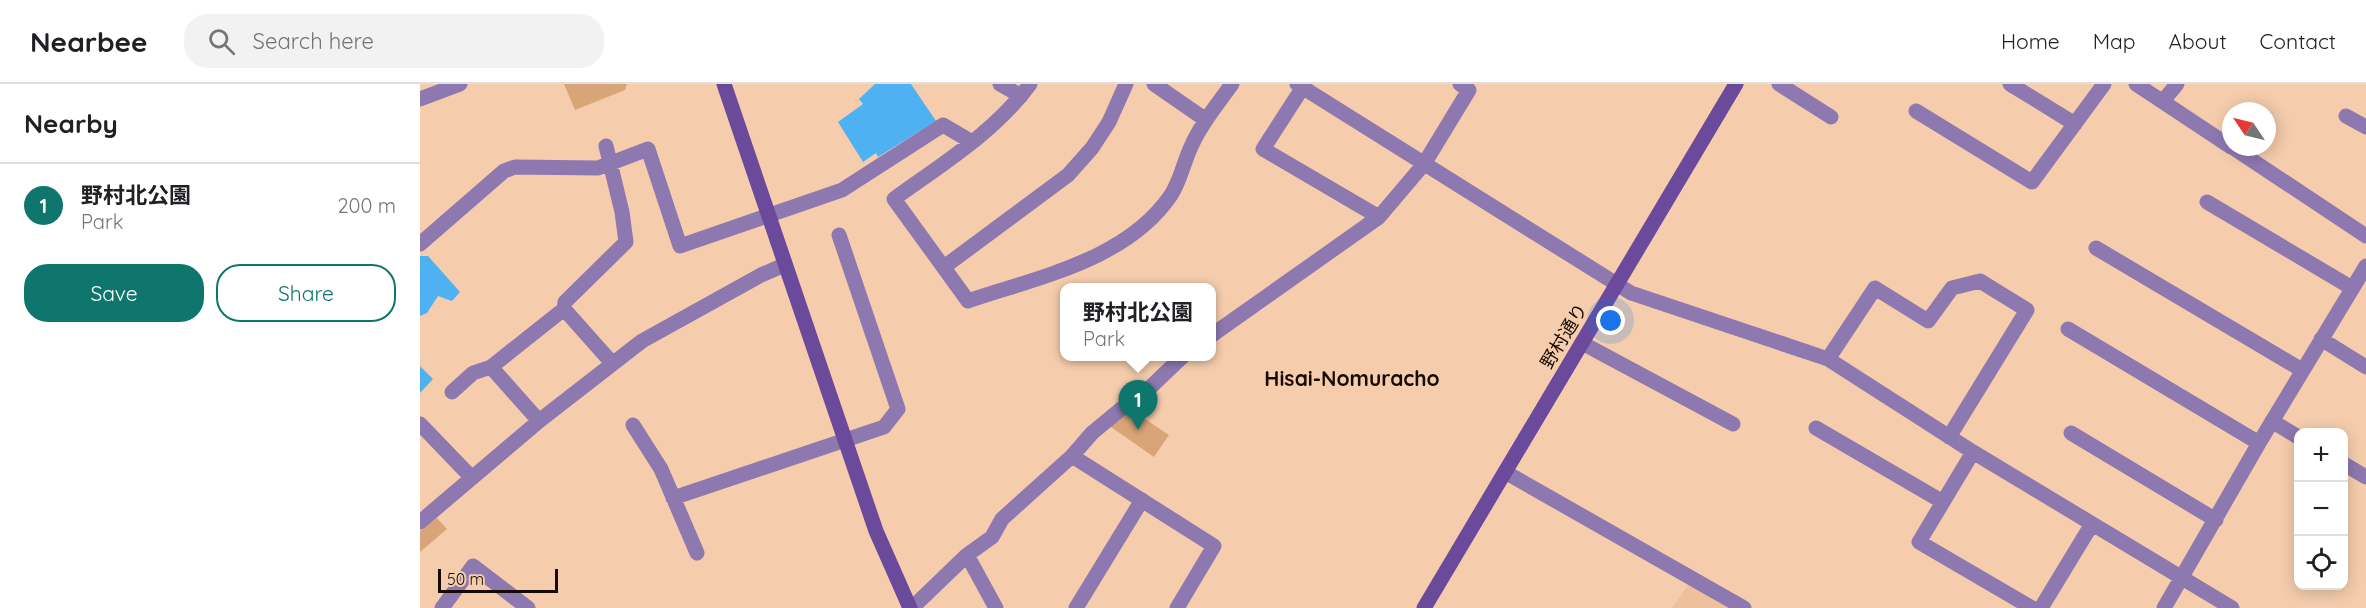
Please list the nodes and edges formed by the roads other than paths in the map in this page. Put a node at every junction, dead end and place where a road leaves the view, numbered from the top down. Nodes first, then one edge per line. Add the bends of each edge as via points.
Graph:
1 (460, 84) edge
2 (724, 84) edge
3 (1000, 84) edge
4 (1126, 84) edge
5 (1154, 84) edge
6 (1232, 84) edge
7 (1460, 84) edge
8 (1736, 84) edge
9 (1779, 84) edge
10 (2010, 84) edge
11 (2104, 84) edge
12 (2136, 84) edge
13 (2178, 84) edge
14 (1302, 85) edge
15 (1025, 90) edge
16 (420, 99) edge
17 (2163, 101) junction
18 (1916, 111) dead end
19 (2346, 116) dead end
20 (1831, 117) dead end
21 (1206, 120) junction
22 (2075, 124) junction
23 (2366, 127) edge
24 (2222, 141) edge
25 (972, 142) junction
26 (606, 146) dead end
27 (2245, 156) edge
28 (611, 163) junction
29 (1424, 164) junction
30 (1439, 174) junction
31 (1407, 187) junction
32 (2207, 202) dead end
33 (769, 214) junction
34 (1378, 217) junction
35 (839, 235) dead end
36 (2366, 236) edge
37 (420, 244) edge
38 (2096, 248) dead end
39 (784, 265) junction
40 (2366, 266) edge
41 (944, 267) junction
42 (1618, 285) junction
43 (2352, 288) junction
44 (564, 309) junction
45 (2068, 329) dead end
46 (1216, 332) edge
47 (2321, 339) junction
48 (1582, 344) junction
49 (1828, 359) junction
50 (1180, 361) edge
51 (612, 363) junction
52 (491, 367) junction
53 (2366, 367) edge
54 (2302, 370) junction
55 (452, 392) dead end
56 (539, 421) junction
57 (2272, 421) junction
58 (420, 424) edge
59 (1732, 424) dead end
60 (633, 425) dead end
61 (1816, 428) dead end
62 (2071, 433) dead end
63 (2294, 435) edge
64 (1950, 437) junction
65 (845, 441) junction
66 (2259, 443) junction
67 (1973, 452) junction
68 (1072, 456) junction
69 (2348, 467) edge
70 (1505, 472) junction
71 (2366, 477) edge
72 (472, 478) junction
73 (674, 498) junction
74 (1142, 500) junction
75 (1943, 502) junction
76 (2216, 520) junction
77 (420, 522) edge
78 (2092, 524) junction
79 (697, 553) dead end
80 (967, 555) junction
81 (2181, 577) junction
82 (442, 608) edge
83 (528, 608) edge
84 (911, 608) edge
85 (996, 608) edge
86 (1076, 608) edge
87 (1177, 608) edge
88 (1424, 608) edge
89 (1744, 608) edge
90 (2032, 608) edge
91 (2041, 608) edge
92 (2164, 608) edge
93 (2232, 608) edge

1 - 16 street
2 - 33 street
3 - 15 street
4 - 41 street via 1109,123 1068,175
5 - 21 street
6 - 21 street
7 - 29 street via 1469,90
8 - 42 street, 野村通り
9 - 20 street
10 - 22 street
11 - 22 street
12 - 17 street
13 - 17 street
14 - 29 street
14 - 34 street via 1263,148
15 - 25 street
17 - 24 street
18 - 22 street via 2032,182
19 - 23 street
21 - 41 street via 1190,148 1173,193 1151,219 1121,243 1093,258 968,301
25 - 33 street via 943,125 842,190
25 - 41 street via 894,199
26 - 28 street
27 - 36 street
28 - 33 street via 648,149 680,246
28 - 37 street via 598,168 515,167 504,171
28 - 44 street via 626,242 565,302
29 - 30 street
29 - 31 street
30 - 31 street
30 - 42 street
31 - 34 street
32 - 43 street
33 - 39 street
34 - 46 street
35 - 65 street via 898,409 884,427
38 - 54 street
39 - 51 street via 642,341
39 - 65 street
40 - 43 street
42 - 48 street, 野村通り
42 - 49 street via 1631,293
43 - 47 street
44 - 51 street
44 - 52 street
45 - 66 street
47 - 53 street
47 - 54 street
48 - 59 street
48 - 70 street, 野村通り
49 - 64 street
49 - 64 street via 1875,288 1928,321 1952,288 1980,281 2027,309
50 - 68 street via 1137,400 1092,433
51 - 56 street
52 - 55 street via 473,373
52 - 56 street
54 - 57 street
56 - 72 street
57 - 63 street
57 - 66 street
58 - 72 street
60 - 73 street via 662,469
61 - 75 street
62 - 76 street
64 - 67 street
65 - 73 street
65 - 84 street via 876,531
66 - 76 street
67 - 75 street
67 - 78 street
68 - 74 street
68 - 80 street via 1002,519 992,537
69 - 71 street
70 - 88 street, 野村通り
70 - 89 street
72 - 77 street
73 - 79 street
74 - 86 street
74 - 87 street via 1214,546
75 - 90 street via 1919,542
76 - 81 street
78 - 81 street
78 - 91 street
80 - 84 street
80 - 85 street
81 - 92 street
81 - 93 street
82 - 83 street via 473,566

